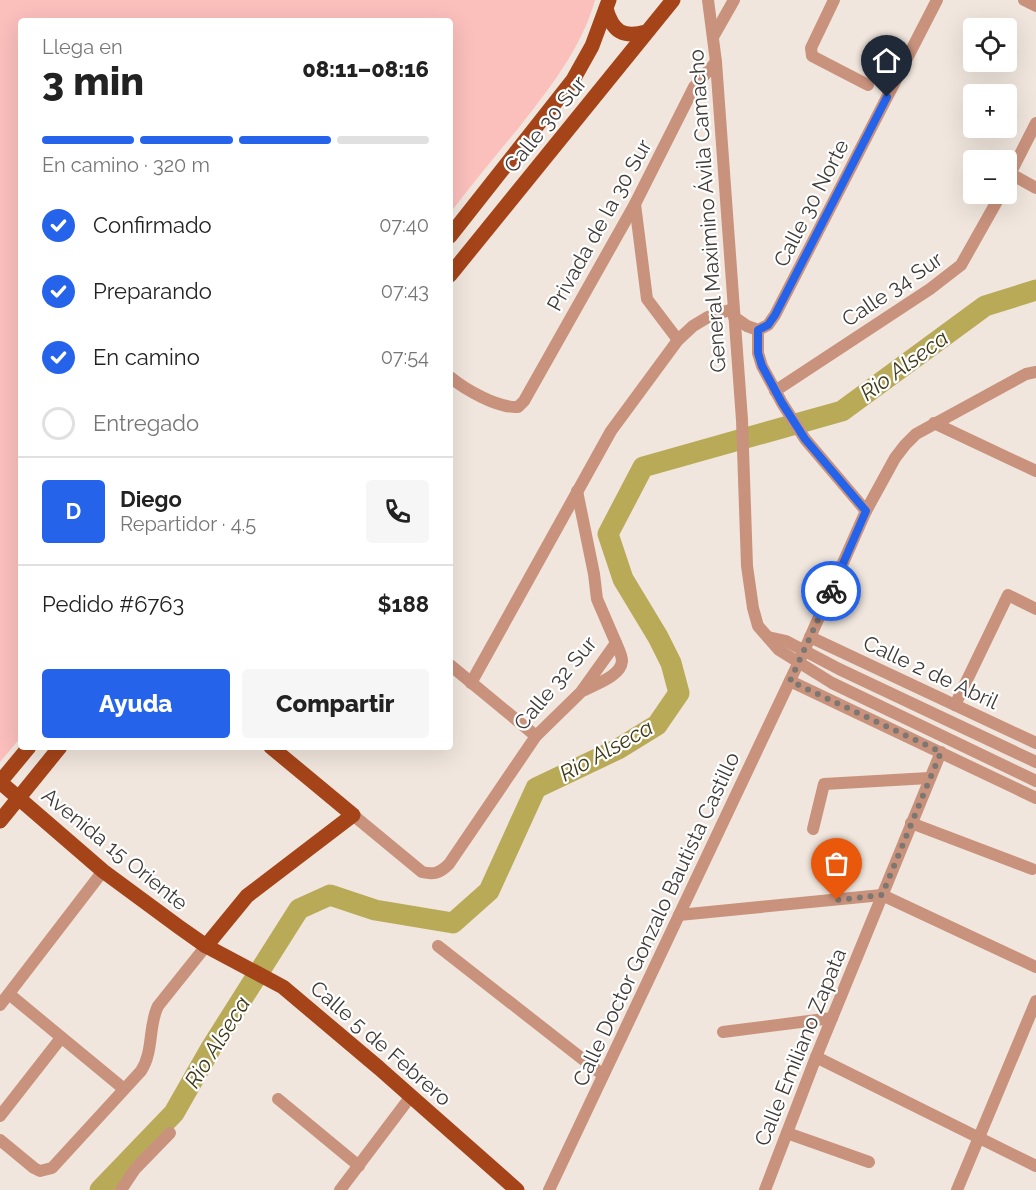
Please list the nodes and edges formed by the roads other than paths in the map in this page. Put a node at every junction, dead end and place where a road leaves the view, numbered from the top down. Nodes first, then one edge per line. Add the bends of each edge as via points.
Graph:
1 (673, 0) edge
2 (708, 0) edge
3 (734, 0) edge
4 (833, 0) edge
5 (937, 0) edge
6 (1024, 0) edge
7 (608, 5) edge
8 (1036, 6) edge
9 (646, 32) junction
10 (713, 37) junction
11 (716, 62) junction
12 (868, 85) dead end
13 (1036, 123) edge
14 (1017, 162) edge
15 (1017, 181) edge
16 (1036, 188) edge
17 (635, 204) junction
18 (996, 204) edge
19 (453, 232) edge
20 (453, 271) edge
21 (734, 313) junction
22 (758, 330) junction
23 (678, 340) junction
24 (737, 366) junction
25 (762, 366) junction
26 (1035, 372) edge
27 (453, 379) edge
28 (776, 391) junction
29 (934, 423) junction
30 (1036, 471) edge
31 (577, 491) junction
32 (866, 511) junction
33 (1036, 609) edge
34 (768, 637) junction
35 (810, 637) junction
36 (616, 643) junction
37 (804, 651) junction
38 (798, 664) junction
39 (453, 668) edge
40 (790, 681) junction
41 (471, 683) junction
42 (878, 688) junction
43 (581, 692) junction
44 (870, 703) junction
45 (955, 705) junction
46 (536, 736) junction
47 (1036, 743) edge
48 (27, 750) edge
49 (58, 750) edge
50 (275, 750) edge
51 (941, 752) junction
52 (1036, 762) edge
53 (929, 778) junction
54 (1036, 780) edge
55 (0, 782) edge
56 (19, 797) junction
57 (1036, 798) edge
58 (353, 816) junction
59 (0, 821) edge
60 (911, 823) junction
61 (813, 829) dead end
62 (1032, 869) dead end
63 (103, 871) junction
64 (882, 895) junction
65 (679, 915) junction
66 (206, 946) junction
67 (438, 946) dead end
68 (1036, 967) edge
69 (9, 994) junction
70 (1036, 1001) edge
71 (0, 1005) edge
72 (832, 1018) junction
73 (723, 1032) dead end
74 (61, 1038) junction
75 (816, 1057) junction
76 (603, 1075) junction
77 (124, 1089) junction
78 (411, 1096) junction
79 (278, 1099) dead end
80 (0, 1116) edge
81 (170, 1133) dead end
82 (787, 1133) junction
83 (980, 1138) junction
84 (0, 1140) edge
85 (869, 1162) dead end
86 (358, 1166) junction
87 (1036, 1166) edge
88 (121, 1190) edge
89 (340, 1190) edge
90 (517, 1190) edge
91 (549, 1190) edge
92 (765, 1190) edge
93 (957, 1190) edge

1 - 9 main road, Calle 30 Sur
2 - 10 street, General Maximino Ávila Camacho
3 - 10 street
4 - 12 street via 811,48 812,56
5 - 22 street, Calle 30 Norte via 775,315
6 - 8 street
7 - 9 main road via 615,27 623,34
7 - 19 main road, Calle 30 Sur via 588,55 573,80
9 - 20 main road, Calle 30 Sur
10 - 11 street, General Maximino Ávila Camacho
11 - 17 street, Privada de la 30 Sur via 694,87
11 - 21 street, General Maximino Ávila Camacho
13 - 14 street
15 - 16 street
17 - 23 street via 647,299
17 - 27 street, Privada de la 30 Sur via 518,407 509,408 468,391
18 - 28 street, Calle 34 Sur via 961,265
21 - 22 street via 747,326
21 - 23 street via 708,317
21 - 24 street, General Maximino Ávila Camacho
22 - 25 street
23 - 31 street via 611,431
24 - 25 street via 750,361
24 - 34 street, General Maximino Ávila Camacho via 749,589 758,626
25 - 28 street
26 - 29 street, Calle Doctor Gonzalo Bautista Castillo
28 - 32 street via 805,439
29 - 30 street
29 - 32 street, Calle Doctor Gonzalo Bautista Castillo via 905,445
31 - 36 street, Calle 32 Sur via 597,599
31 - 41 street
32 - 35 street, Calle Doctor Gonzalo Bautista Castillo
33 - 45 street via 1008,595
34 - 37 street
34 - 38 street, General Maximino Ávila Camacho
35 - 37 street, Calle Doctor Gonzalo Bautista Castillo
35 - 45 street, Calle 2 de Abril
36 - 43 street, Calle 32 Sur
36 - 43 street via 622,660 619,669
37 - 38 street, Calle Doctor Gonzalo Bautista Castillo
37 - 42 street
38 - 40 street, Calle Doctor Gonzalo Bautista Castillo
38 - 44 street, General Maximino Ávila Camacho
39 - 41 street
40 - 51 street
40 - 65 street, Calle Doctor Gonzalo Bautista Castillo
41 - 46 street
42 - 44 street
42 - 52 street
43 - 46 street, Calle 32 Sur
44 - 54 street, General Maximino Ávila Camacho
45 - 47 street, Calle 2 de Abril
46 - 58 street, Calle 32 Sur via 442,872 422,872
48 - 55 main road
49 - 56 main road
50 - 58 main road
51 - 53 street, Calle Emiliano Zapata
51 - 57 street
53 - 60 street, Calle Emiliano Zapata
53 - 61 street via 824,784
55 - 56 main road, Avenida 15 Oriente
56 - 59 main road
56 - 63 main road, Avenida 15 Oriente
58 - 66 main road via 247,896
60 - 62 street
60 - 64 street, Calle Emiliano Zapata
63 - 66 main road, Avenida 15 Oriente
63 - 69 street
64 - 65 street
64 - 68 street
64 - 72 street, Calle Emiliano Zapata
65 - 76 street, Calle Doctor Gonzalo Bautista Castillo
66 - 77 street via 158,1005 147,1062
66 - 78 main road, Calle 5 de Febrero via 283,987
67 - 76 street
69 - 71 street
69 - 74 street
70 - 83 street
72 - 73 street
72 - 75 street, Calle Emiliano Zapata
74 - 77 street
74 - 80 street
75 - 82 street, Calle Emiliano Zapata
75 - 83 street
76 - 91 street, Calle Doctor Gonzalo Bautista Castillo
77 - 84 street via 47,1171 40,1171
78 - 86 street
78 - 90 main road, Calle 5 de Febrero
79 - 86 street
81 - 88 street via 135,1169
82 - 85 street
82 - 92 street, Calle Emiliano Zapata
83 - 87 street
83 - 93 street
86 - 89 street

